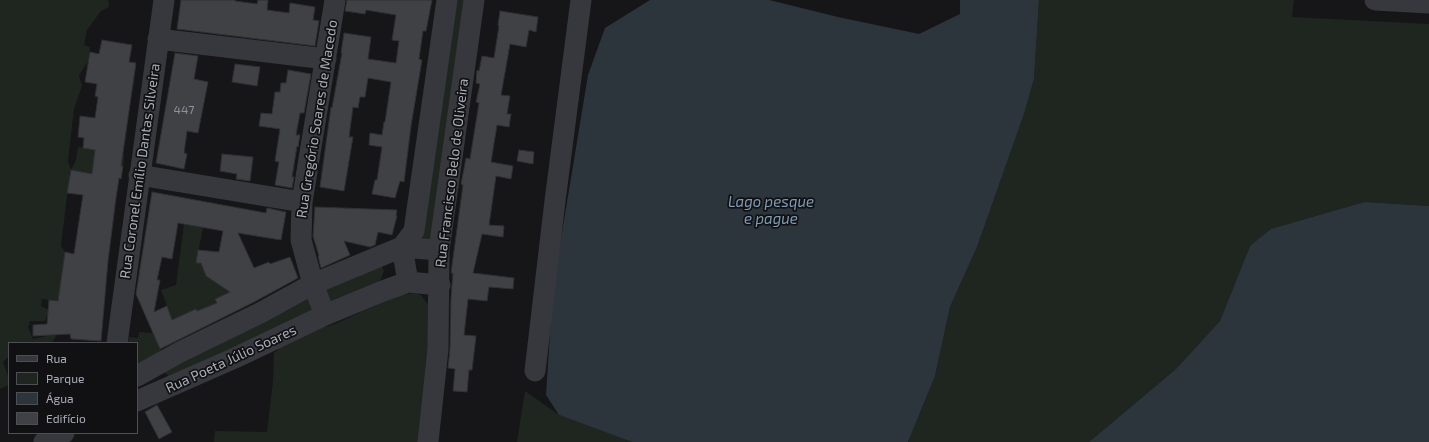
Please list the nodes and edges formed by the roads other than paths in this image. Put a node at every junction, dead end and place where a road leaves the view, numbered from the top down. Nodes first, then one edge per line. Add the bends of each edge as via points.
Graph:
1 (164, 0) edge
2 (335, 0) edge
3 (447, 0) edge
4 (474, 0) edge
5 (581, 0) edge
6 (1375, 0) edge
7 (1429, 3) edge
8 (158, 39) junction
9 (326, 59) junction
10 (139, 176) junction
11 (302, 202) junction
12 (402, 247) junction
13 (439, 250) junction
14 (408, 282) junction
15 (313, 284) junction
16 (440, 285) junction
17 (325, 316) junction
18 (117, 342) edge
19 (535, 371) dead end
20 (138, 375) edge
21 (138, 401) edge
22 (62, 434) edge
23 (44, 442) edge
24 (428, 442) edge

1 - 8 street, Rua Coronel Emílio Dantas Silveira
2 - 9 street, Rua Gregório Soares de Macedo
3 - 12 street, Rua Francisco Belo de Oliveira via 414,231
4 - 13 street, Rua Francisco Belo de Oliveira
5 - 19 street
6 - 7 street
8 - 9 street
8 - 10 street, Rua Coronel Emílio Dantas Silveira
9 - 11 street, Rua Gregório Soares de Macedo
10 - 11 street
10 - 18 street, Rua Coronel Emílio Dantas Silveira
11 - 15 street, Rua Gregório Soares de Macedo via 301,240
12 - 13 street, Rua Poeta Júlio Soares
12 - 14 street
12 - 15 street, Rua Poeta Júlio Soares
13 - 16 street, Rua Francisco Belo de Oliveira
14 - 16 street, Rua Poeta Júlio Soares
14 - 17 street, Rua Poeta Júlio Soares
15 - 17 street
15 - 20 street, Rua Poeta Júlio Soares
16 - 24 street, Rua Francisco Belo de Oliveira via 438,349
17 - 21 street, Rua Poeta Júlio Soares
22 - 23 street

